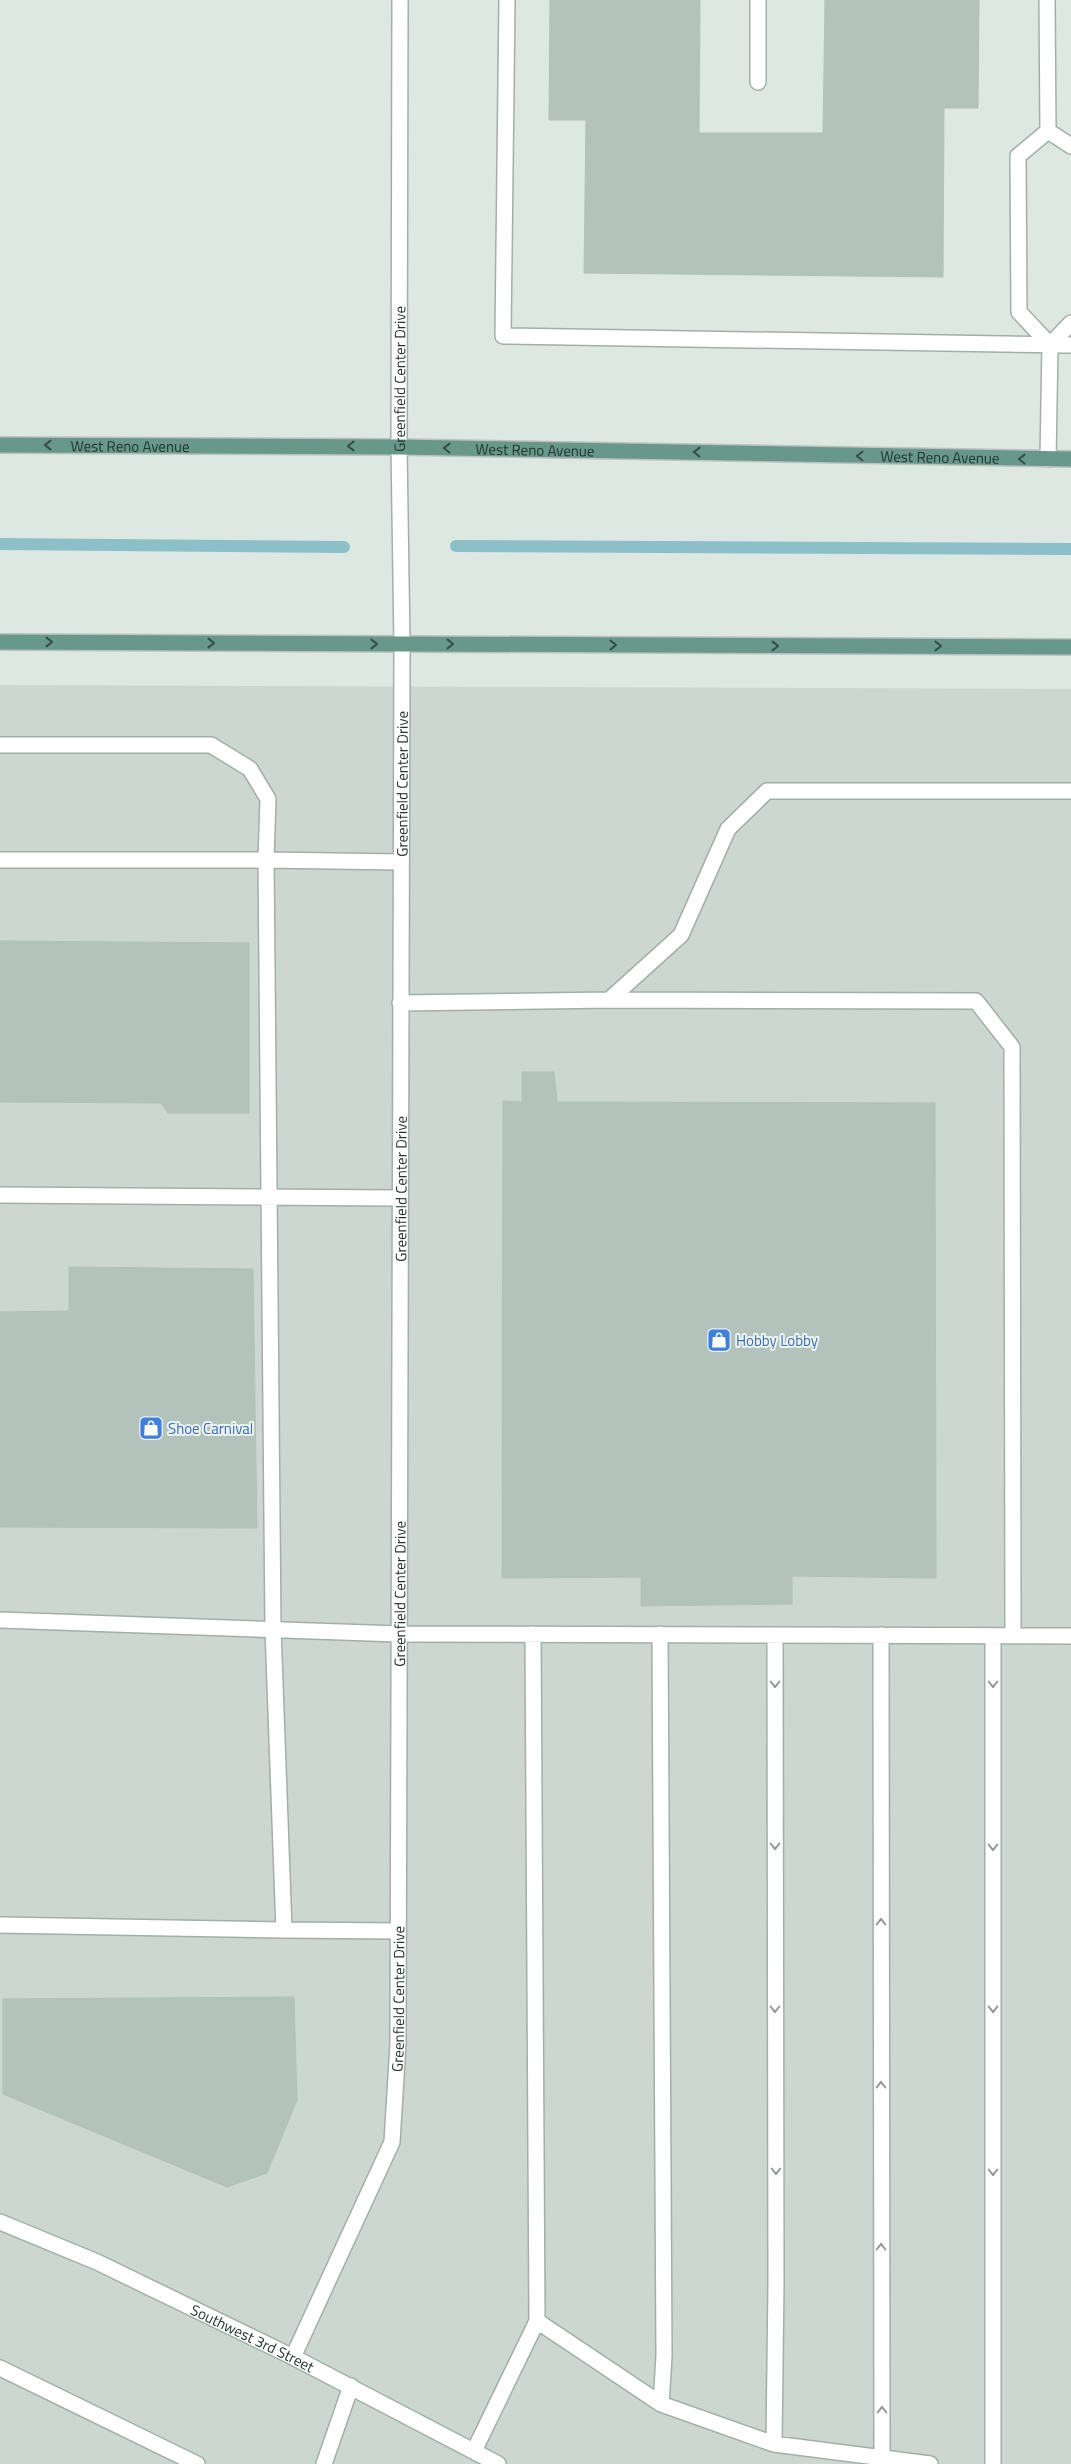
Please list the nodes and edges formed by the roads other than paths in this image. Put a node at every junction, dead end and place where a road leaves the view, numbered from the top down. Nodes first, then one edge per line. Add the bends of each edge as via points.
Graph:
1 (400, 0) edge
2 (507, 0) edge
3 (758, 0) edge
4 (1047, 0) edge
5 (758, 82) dead end
6 (1048, 131) junction
7 (1071, 146) edge
8 (1071, 323) edge
9 (1050, 344) junction
10 (1071, 345) edge
11 (0, 445) edge
12 (399, 447) junction
13 (1048, 459) junction
14 (1071, 459) edge
15 (0, 642) edge
16 (402, 644) junction
17 (1071, 647) edge
18 (0, 745) edge
19 (1071, 792) edge
20 (0, 860) edge
21 (266, 860) junction
22 (401, 862) junction
23 (609, 1000) junction
24 (400, 1003) junction
25 (0, 1195) edge
26 (270, 1197) junction
27 (400, 1198) junction
28 (0, 1620) edge
29 (273, 1630) junction
30 (399, 1634) junction
31 (533, 1634) junction
32 (660, 1634) junction
33 (775, 1635) junction
34 (881, 1635) junction
35 (993, 1636) junction
36 (1013, 1636) junction
37 (1071, 1636) edge
38 (0, 1926) edge
39 (284, 1930) junction
40 (398, 1931) junction
41 (0, 2222) edge
42 (537, 2320) junction
43 (294, 2357) junction
44 (0, 2368) edge
45 (351, 2386) junction
46 (661, 2404) junction
47 (774, 2444) junction
48 (474, 2451) junction
49 (882, 2458) junction
50 (197, 2464) edge
51 (324, 2464) edge
52 (498, 2464) edge
53 (930, 2464) edge
54 (993, 2464) edge

1 - 12 street, Greenfield Center Drive
2 - 9 street via 503,336
3 - 5 street
4 - 6 street
6 - 7 street
6 - 9 street via 1018,156 1018,312
8 - 9 street
9 - 10 street
9 - 13 street
12 -> 11 main road, West Reno Avenue
13 -> 12 main road, West Reno Avenue
12 - 16 street, Greenfield Center Drive
13 - 14 main road, West Reno Avenue
15 -> 16 main road
16 -> 17 main road
16 - 22 street, Greenfield Center Drive
18 - 21 street via 211,745 250,769 268,799
19 - 23 street via 767,792 728,828 682,935
20 - 21 street
21 - 22 street
21 - 26 street
22 - 24 street, Greenfield Center Drive
23 - 24 street
23 - 36 street via 976,1001 1012,1048
24 - 27 street, Greenfield Center Drive
25 - 26 street
26 - 27 street
26 - 29 street
27 - 30 street, Greenfield Center Drive
28 - 29 street
29 - 30 street
29 - 39 street
30 - 31 street
30 - 40 street, Greenfield Center Drive
31 - 32 street
31 - 42 street
32 - 33 street
32 - 46 street via 664,2356
33 - 34 street
33 -> 47 street
34 - 35 street
49 -> 34 street
35 - 36 street
35 -> 54 street
36 - 37 street
38 - 39 street
39 - 40 street
40 - 43 street, Greenfield Center Drive via 398,2044 392,2142
41 - 43 street, Southwest 3rd Street via 97,2262
42 - 46 street
42 - 48 street
43 - 45 street, Southwest 3rd Street
44 - 50 street
45 - 48 street, Southwest 3rd Street
45 - 51 street
46 - 47 street
47 - 49 street
48 - 52 street, Southwest 3rd Street
49 - 53 street

